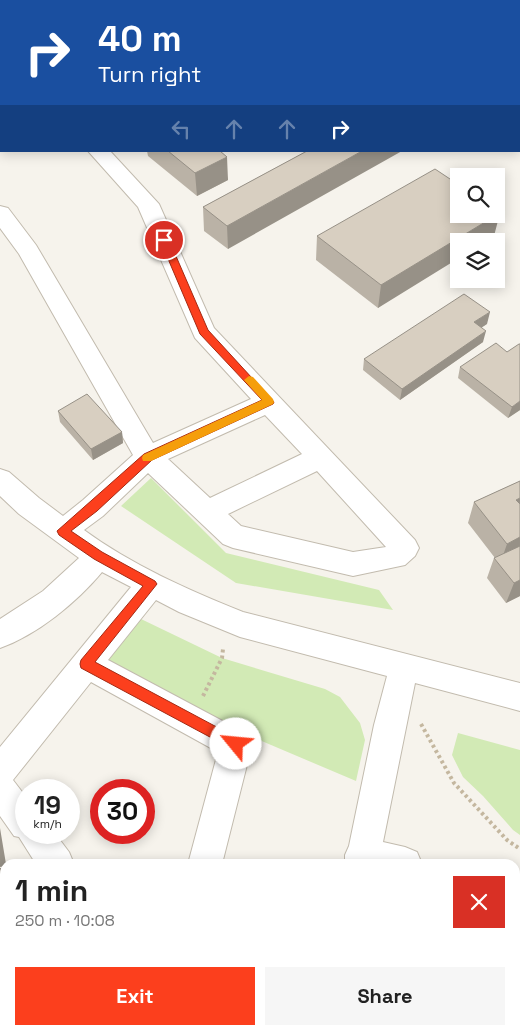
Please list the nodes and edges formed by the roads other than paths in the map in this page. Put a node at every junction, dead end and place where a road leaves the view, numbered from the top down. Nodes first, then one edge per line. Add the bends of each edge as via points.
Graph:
1 (99, 152) edge
2 (0, 213) edge
3 (269, 402) junction
4 (148, 457) junction
5 (320, 457) junction
6 (0, 480) edge
7 (206, 512) junction
8 (63, 531) junction
9 (98, 556) junction
10 (151, 584) junction
11 (0, 635) edge
12 (86, 664) junction
13 (404, 668) junction
14 (520, 697) edge
15 (0, 772) edge
16 (0, 789) edge
17 (15, 809) edge
18 (42, 844) edge
19 (53, 859) edge
20 (206, 859) edge
21 (362, 859) edge

1 - 3 street via 148,204 204,332
2 - 4 street via 28,250
3 - 4 street
3 - 5 street
4 - 7 street
4 - 8 street
5 - 7 street
5 - 7 street via 405,548 395,557 353,564 233,536
6 - 8 street
8 - 9 street
9 - 10 street
9 - 11 street via 82,577 50,605
10 - 12 street
10 - 13 street via 240,624
12 - 15 street
12 - 20 street via 236,744
13 - 14 street
13 - 21 street
16 - 17 street
18 - 19 street

